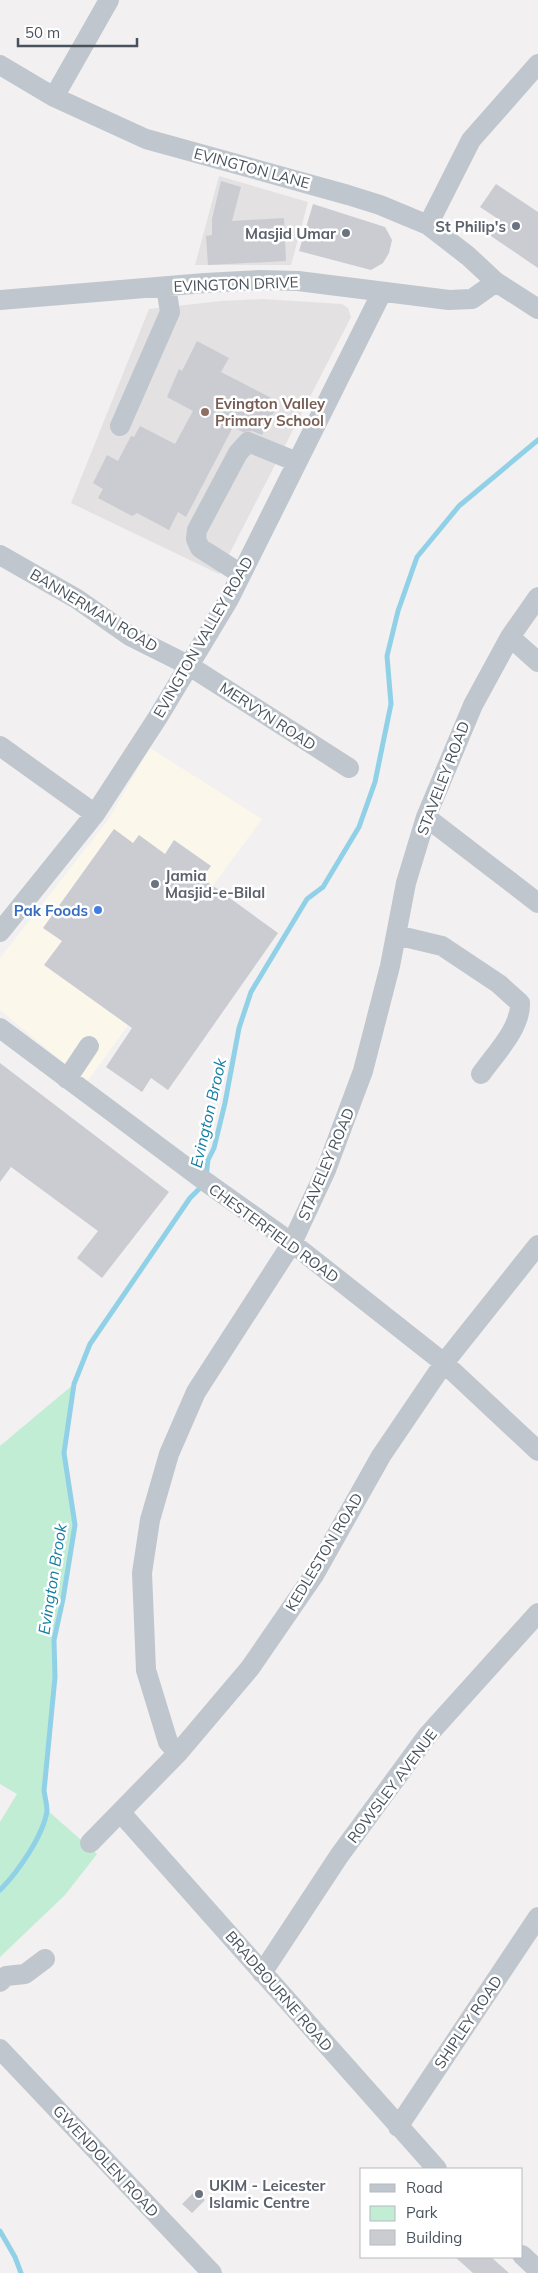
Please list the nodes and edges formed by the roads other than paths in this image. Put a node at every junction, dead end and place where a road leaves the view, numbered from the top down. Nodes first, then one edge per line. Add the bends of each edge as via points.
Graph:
1 (109, 0) edge
2 (538, 64) edge
3 (0, 65) edge
4 (54, 98) junction
5 (428, 225) junction
6 (496, 282) junction
7 (166, 287) junction
8 (382, 292) junction
9 (0, 300) edge
10 (538, 309) edge
11 (120, 426) dead end
12 (297, 462) junction
13 (0, 555) edge
14 (241, 574) junction
15 (538, 597) edge
16 (510, 637) junction
17 (538, 662) edge
18 (188, 665) junction
19 (0, 746) edge
20 (349, 768) dead end
21 (95, 814) junction
22 (426, 817) junction
23 (538, 903) edge
24 (0, 932) edge
25 (396, 935) junction
26 (0, 1028) edge
27 (89, 1046) dead end
28 (481, 1074) dead end
29 (67, 1079) junction
30 (292, 1243) junction
31 (538, 1245) edge
32 (444, 1363) junction
33 (538, 1451) edge
34 (538, 1612) edge
35 (178, 1753) junction
36 (121, 1813) junction
37 (90, 1843) dead end
38 (538, 1917) edge
39 (45, 1959) dead end
40 (262, 1972) junction
41 (0, 1982) edge
42 (0, 2048) edge
43 (398, 2127) junction
44 (436, 2168) edge
45 (523, 2256) edge
46 (538, 2270) edge
47 (212, 2273) edge

1 - 4 street
2 - 5 street via 471,140
3 - 4 street, EVINGTON LANE
4 - 5 street, EVINGTON LANE via 146,139 348,194
5 - 6 street, EVINGTON LANE
6 - 8 street, EVINGTON DRIVE via 472,299 450,300
6 - 10 street, EVINGTON LANE
7 - 8 street, EVINGTON DRIVE via 298,281
7 - 9 street, EVINGTON DRIVE
7 - 11 street via 170,312
8 - 12 street, EVINGTON VALLEY ROAD
12 - 14 street, EVINGTON VALLEY ROAD
12 - 14 street via 248,442 238,453 197,530 200,548
13 - 18 street, BANNERMAN ROAD via 78,599 130,636
14 - 18 street, EVINGTON VALLEY ROAD
15 - 16 street, STAVELEY ROAD
16 - 17 street
16 - 22 street, STAVELEY ROAD via 473,705
18 - 20 street, MERVYN ROAD
18 - 21 street, EVINGTON VALLEY ROAD
19 - 21 street
21 - 24 street, EVINGTON VALLEY ROAD
22 - 23 street
22 - 25 street, STAVELEY ROAD via 406,883
25 - 28 street via 442,946 499,984 520,1003 515,1026
25 - 30 street, STAVELEY ROAD via 363,1071 326,1170
26 - 29 street, CHESTERFIELD ROAD
27 - 29 street
29 - 30 street, CHESTERFIELD ROAD
30 - 32 street, CHESTERFIELD ROAD
30 - 35 street, STAVELEY ROAD via 196,1392 169,1454 150,1520 142,1573 146,1670 168,1742
31 - 32 street, KEDLESTON ROAD
32 - 33 street, CHESTERFIELD ROAD
32 - 35 street, KEDLESTON ROAD via 381,1456 314,1575 250,1668
34 - 40 street, ROWSLEY AVENUE via 427,1736 340,1856
35 - 36 street, KEDLESTON ROAD
36 - 37 street, KEDLESTON ROAD
36 - 40 street, BRADBOURNE ROAD
38 - 43 street, SHIPLEY ROAD
39 - 41 street via 25,1974 6,1976
40 - 43 street, BRADBOURNE ROAD
42 - 47 street, GWENDOLEN ROAD
43 - 44 street, BRADBOURNE ROAD
45 - 46 street

